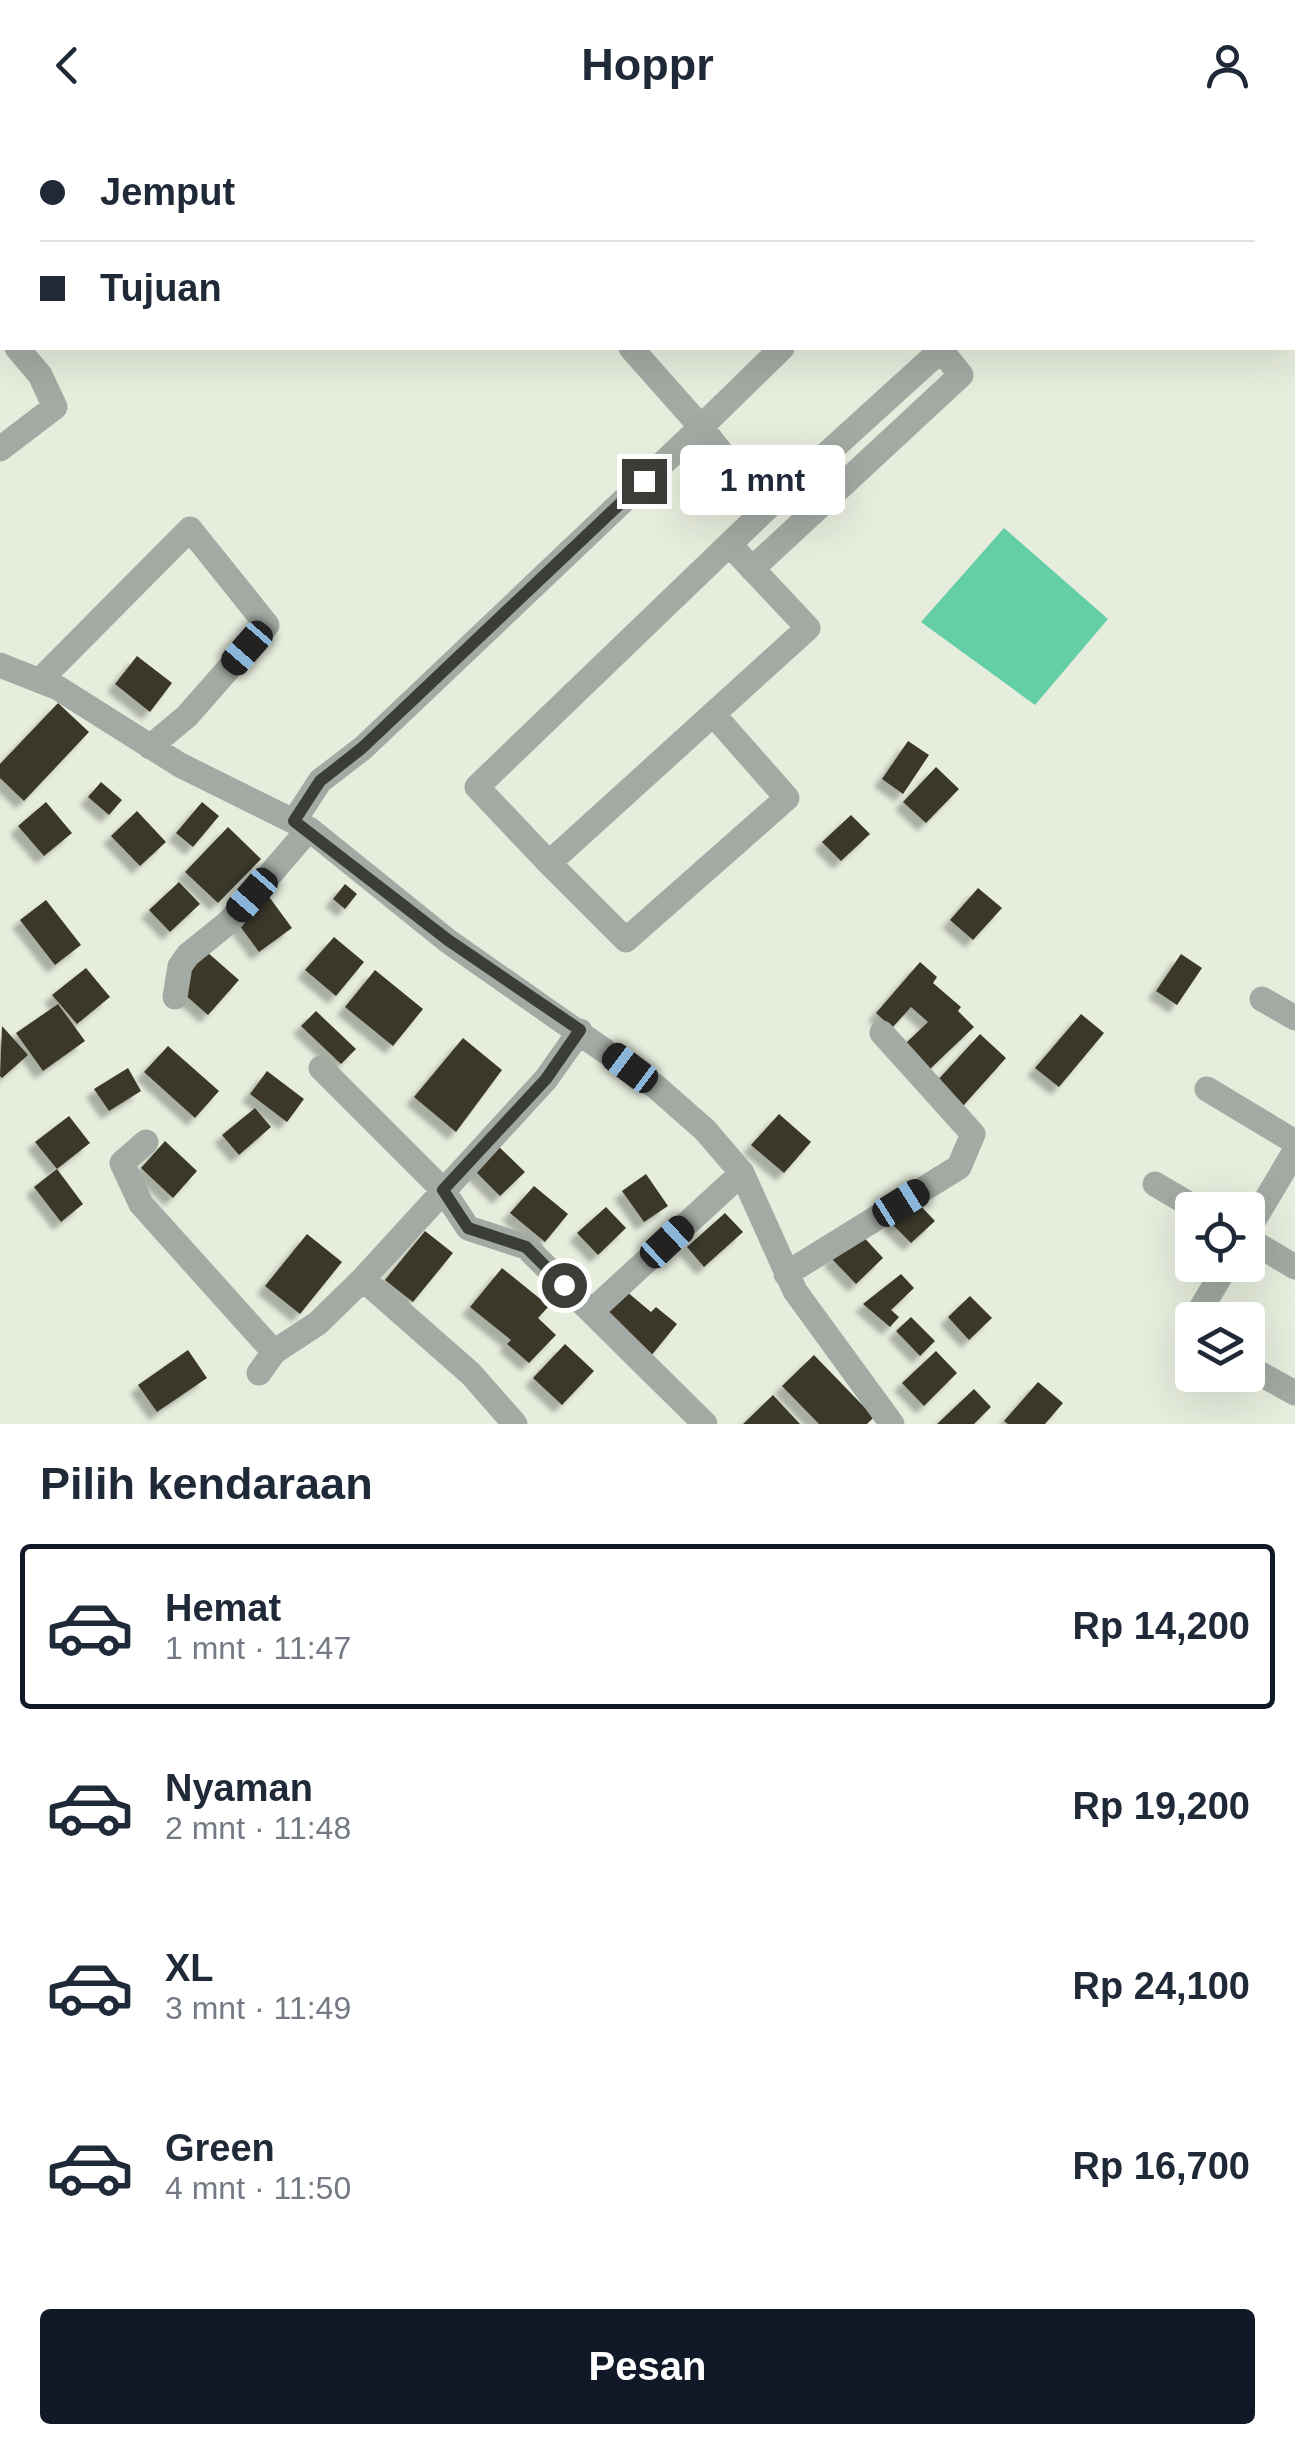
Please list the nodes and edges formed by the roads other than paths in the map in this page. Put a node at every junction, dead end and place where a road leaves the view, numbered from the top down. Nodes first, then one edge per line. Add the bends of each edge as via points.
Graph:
1 (19, 350) edge
2 (633, 350) edge
3 (780, 350) edge
4 (701, 427) junction
5 (0, 449) edge
6 (766, 508) junction
7 (730, 545) junction
8 (752, 569) junction
9 (0, 665) edge
10 (40, 680) junction
11 (713, 714) junction
12 (150, 748) junction
13 (302, 825) junction
14 (550, 864) junction
15 (175, 996) dead end
16 (1262, 999) dead end
17 (1295, 1018) edge
18 (580, 1030) junction
19 (882, 1033) dead end
20 (320, 1068) dead end
21 (1207, 1089) dead end
22 (146, 1142) dead end
23 (1295, 1142) edge
24 (1295, 1150) edge
25 (742, 1173) junction
26 (1155, 1184) dead end
27 (443, 1190) junction
28 (1175, 1196) edge
29 (1265, 1201) edge
30 (1265, 1249) edge
31 (1295, 1267) edge
32 (786, 1274) junction
33 (363, 1280) junction
34 (592, 1311) junction
35 (1265, 1377) edge
36 (1295, 1394) edge
37 (515, 1424) edge
38 (704, 1424) edge
39 (892, 1424) edge

1 - 5 street via 55,406
2 - 4 street
3 - 4 street
4 - 6 street
4 - 13 street via 320,781
6 - 7 street
6 - 8 street via 941,350 961,374
7 - 8 street
7 - 14 street via 477,787
8 - 11 street via 808,628
9 - 10 street
10 - 12 street
10 - 12 street via 190,529 267,625
11 - 14 street
11 - 14 street via 787,798 626,940
12 - 13 street
13 - 15 street via 230,921 180,966
13 - 18 street via 448,940
16 - 17 street
18 - 25 street via 705,1130
18 - 27 street via 546,1079
19 - 32 street via 973,1134 958,1167
20 - 27 street
21 - 23 street
22 - 33 street via 121,1169 141,1204 267,1362
24 - 29 street
25 - 32 street
25 - 34 street
26 - 28 street
27 - 33 street
27 - 34 street via 468,1228 526,1247
30 - 31 street
32 - 39 street
33 - 37 street via 471,1374
34 - 38 street
35 - 36 street

